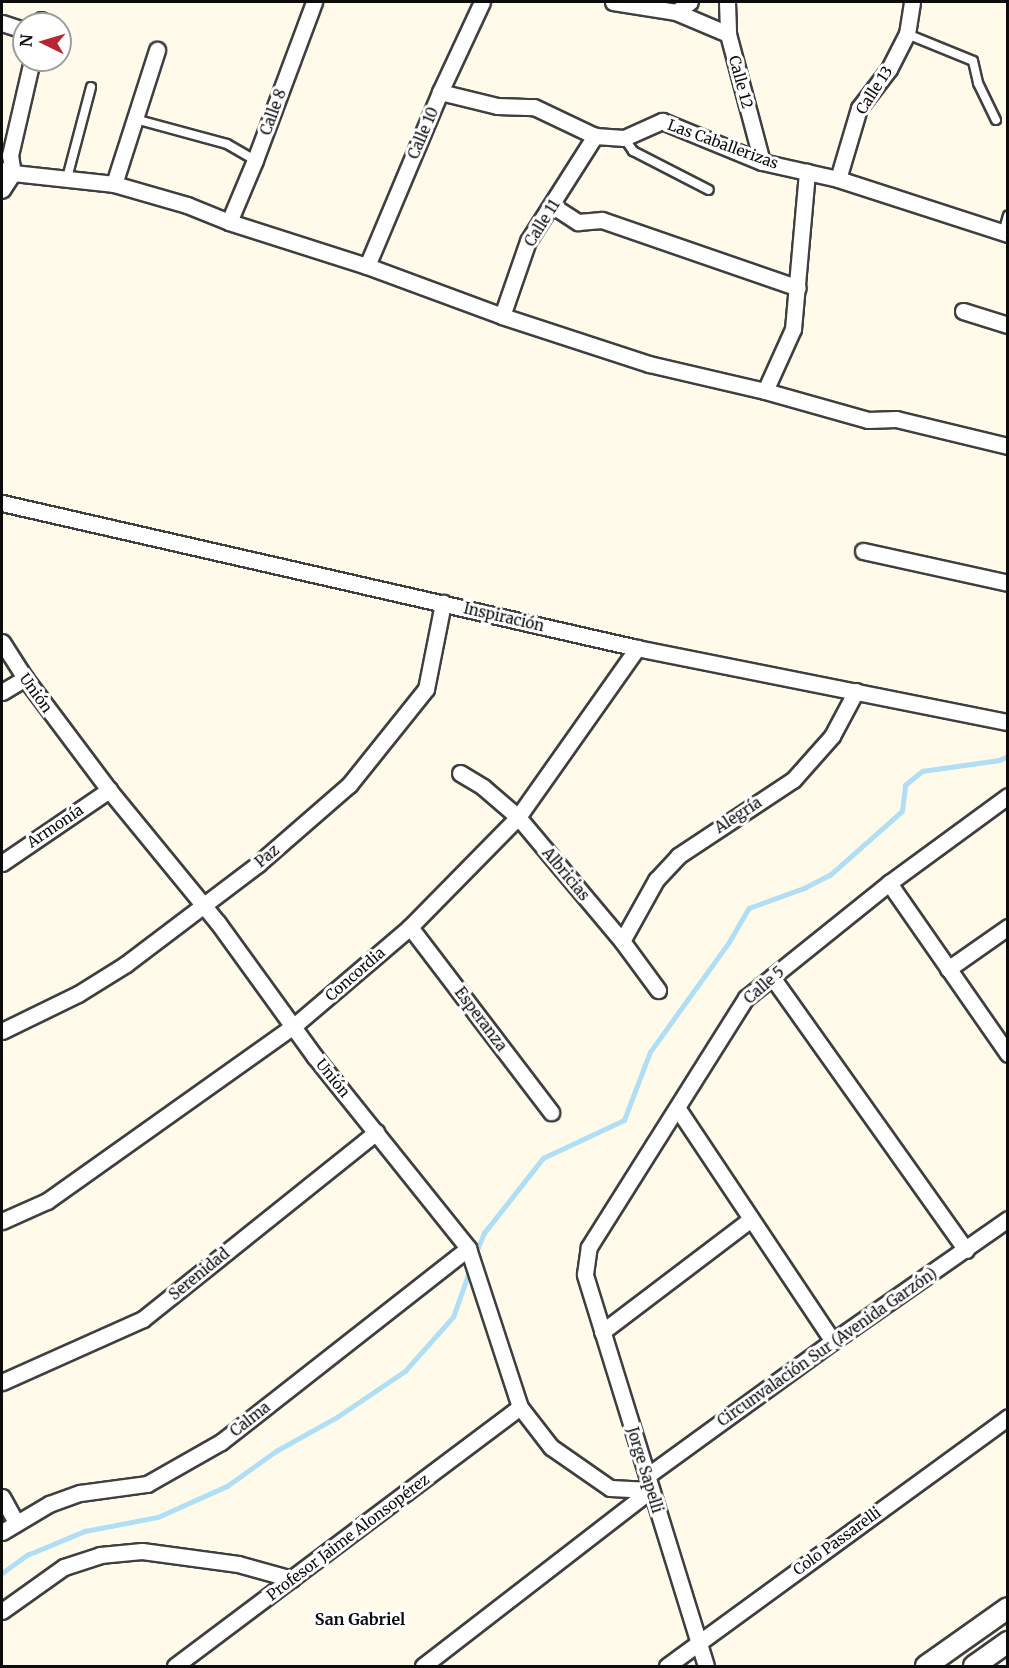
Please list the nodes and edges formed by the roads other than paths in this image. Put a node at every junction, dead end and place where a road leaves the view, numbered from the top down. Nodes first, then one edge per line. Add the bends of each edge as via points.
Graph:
1 (314, 2) edge
2 (482, 2) edge
3 (613, 2) edge
4 (690, 2) edge
5 (727, 2) edge
6 (912, 2) edge
7 (676, 12) junction
8 (728, 34) junction
9 (907, 34) junction
10 (157, 50) dead end
11 (29, 72) edge
12 (92, 87) dead end
13 (440, 92) junction
14 (135, 119) junction
15 (996, 120) dead end
16 (595, 136) junction
17 (624, 138) junction
18 (255, 160) junction
19 (762, 162) junction
20 (7, 172) edge
21 (807, 172) junction
22 (67, 178) junction
23 (838, 179) junction
24 (114, 184) junction
25 (2, 190) edge
26 (708, 190) dead end
27 (553, 206) junction
28 (1008, 216) edge
29 (229, 222) junction
30 (1005, 233) edge
31 (367, 266) junction
32 (798, 288) junction
33 (963, 311) dead end
34 (502, 316) junction
35 (1008, 325) edge
36 (765, 391) junction
37 (1008, 446) edge
38 (2, 503) edge
39 (863, 551) dead end
40 (1008, 583) edge
41 (443, 603) junction
42 (2, 642) edge
43 (637, 648) junction
44 (25, 678) junction
45 (856, 691) junction
46 (2, 692) edge
47 (1008, 722) edge
48 (460, 773) dead end
49 (109, 790) junction
50 (1008, 796) edge
51 (518, 817) junction
52 (2, 863) edge
53 (889, 883) junction
54 (203, 905) junction
55 (410, 927) junction
56 (1008, 927) edge
57 (622, 941) junction
58 (948, 969) junction
59 (772, 977) junction
60 (658, 990) dead end
61 (293, 1027) junction
62 (2, 1031) edge
63 (1008, 1054) edge
64 (678, 1108) junction
65 (551, 1112) dead end
66 (376, 1132) junction
67 (751, 1219) junction
68 (1008, 1219) edge
69 (2, 1221) edge
70 (468, 1248) junction
71 (966, 1250) junction
72 (585, 1274) joint
73 (602, 1332) junction
74 (833, 1341) junction
75 (2, 1382) edge
76 (520, 1407) junction
77 (1008, 1417) edge
78 (649, 1483) junction
79 (2, 1497) edge
80 (16, 1522) junction
81 (2, 1532) edge
82 (292, 1579) junction
83 (1008, 1608) edge
84 (2, 1611) edge
85 (698, 1642) junction
86 (1008, 1642) edge
87 (175, 1666) edge
88 (423, 1666) edge
89 (667, 1666) edge
90 (706, 1666) edge
91 (926, 1666) edge
92 (974, 1666) edge

1 - 18 street, Calle 8
2 - 13 street, Calle 10
3 - 7 street
4 - 7 street
5 - 8 street, Calle 12
6 - 9 street, Calle 13
7 - 8 street
8 - 19 street, Calle 12
9 - 15 lane via 973,61 978,83
9 - 23 street, Calle 13 via 889,69 859,108
10 - 14 street
11 - 20 street
12 - 22 lane
13 - 16 street, Las Caballerizas via 497,106 534,107
13 - 31 street, Calle 10
14 - 18 lane via 227,144
14 - 24 street
16 - 17 street, Las Caballerizas
16 - 27 street, Calle 11
17 - 19 street, Las Caballerizas via 662,121
17 - 26 lane via 633,152
18 - 29 street, Calle 8
19 - 21 street, Las Caballerizas
20 - 22 street
20 - 25 street
21 - 23 street, Las Caballerizas
21 - 32 street
22 - 24 street
23 - 30 street, Las Caballerizas
24 - 29 street
27 - 32 street via 578,222 602,220
27 - 34 street, Calle 11 via 528,241
28 - 30 lane
29 - 31 street
31 - 34 street
32 - 36 street via 793,329
33 - 35 street
34 - 36 street via 649,364
36 - 37 street via 868,420 896,419
38 - 41 street, Inspiración
39 - 40 street
41 - 43 street, Inspiración
41 - 54 street, Paz via 426,689 349,785 258,864
42 - 44 street, Unión
43 - 45 street, Inspiración
43 - 51 street, Concordia
44 - 46 street
44 - 49 street, Unión
45 - 47 street, Inspiración
45 - 57 street, Alegría via 832,736 793,780 725,822 656,880
48 - 51 street, Albricias
49 - 52 street, Armonía
49 - 54 street, Unión
50 - 53 street, Calle 5
51 - 55 street, Concordia
51 - 57 street, Albricias
53 - 58 street
53 - 59 street, Calle 5
54 - 61 street, Unión
54 - 62 street, Paz via 126,964
55 - 61 street, Concordia
55 - 65 street, Esperanza
56 - 58 street
57 - 60 street, Albricias
58 - 63 street
59 - 64 street, Calle 5 via 746,998
59 - 71 street
61 - 66 street, Unión
61 - 69 street, Concordia via 46,1201
64 - 67 street
64 - 72 street, Calle 5 via 589,1247
66 - 70 street, Unión
66 - 75 street, Serenidad via 143,1318
67 - 73 street
67 - 74 street
68 - 71 street, Circunvalación Sur (Avenida Garzón)
70 - 76 street, Unión
70 - 80 street, Calma via 221,1442 147,1484 80,1493
71 - 74 street, Circunvalación Sur (Avenida Garzón)
72 - 73 street, Jorge Sapelli
73 - 78 street, Jorge Sapelli
74 - 78 street, Circunvalación Sur (Avenida Garzón)
76 - 78 street, Unión via 551,1447 610,1488
76 - 82 street, Profesor Jaime Alonsopérez
77 - 85 street, Colo Passarelli
78 - 85 street, Jorge Sapelli
78 - 88 street, Circunvalación Sur (Avenida Garzón)
79 - 80 street
80 - 81 street, Calma
82 - 84 street via 238,1564 142,1551 100,1555 64,1567
82 - 87 street, Profesor Jaime Alonsopérez
83 - 91 street
85 - 89 street, Colo Passarelli
85 - 90 street, Jorge Sapelli
86 - 92 street

